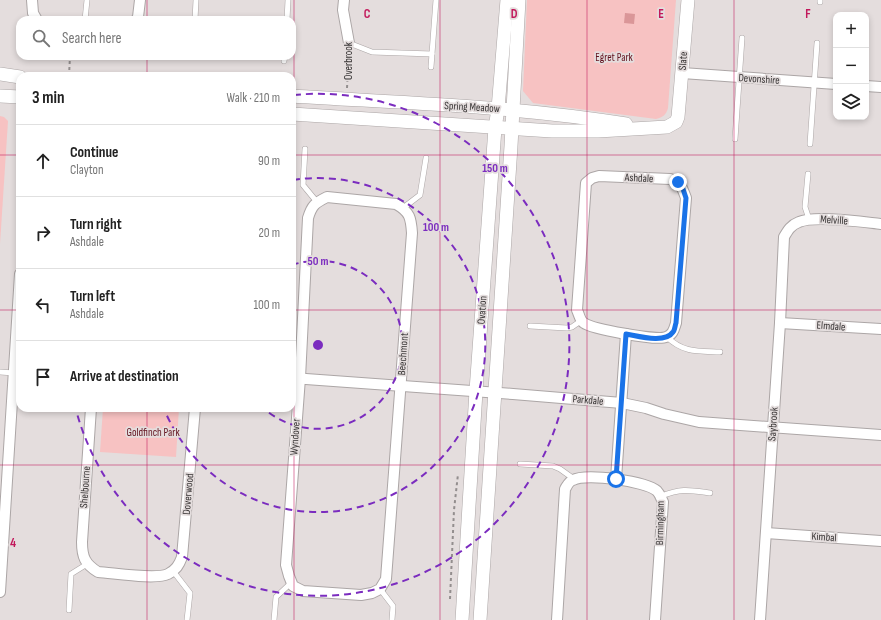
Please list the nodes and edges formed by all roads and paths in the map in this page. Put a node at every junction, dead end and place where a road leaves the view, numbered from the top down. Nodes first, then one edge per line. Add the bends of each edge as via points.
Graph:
1 (32, 0) edge
2 (87, 0) edge
3 (140, 0) edge
4 (196, 0) edge
5 (288, 0) edge
6 (343, 0) edge
7 (436, 0) edge
8 (507, 0) edge
9 (519, 0) edge
10 (688, 0) edge
11 (35, 16) edge
12 (85, 16) edge
13 (138, 16) edge
14 (195, 16) edge
15 (287, 16) edge
16 (742, 38) dead end
17 (349, 43) junction
18 (817, 43) dead end
19 (432, 54) junction
20 (70, 60) edge
21 (431, 67) dead end
22 (69, 72) edge
23 (682, 73) junction
24 (0, 74) edge
25 (16, 76) edge
26 (739, 77) junction
27 (814, 83) junction
28 (833, 84) edge
29 (869, 86) edge
30 (881, 88) edge
31 (0, 96) edge
32 (296, 96) edge
33 (16, 97) edge
34 (347, 99) junction
35 (498, 109) junction
36 (513, 109) junction
37 (296, 114) edge
38 (676, 122) joint
39 (495, 128) junction
40 (512, 129) junction
41 (651, 129) junction
42 (735, 139) dead end
43 (810, 144) dead end
44 (305, 149) dead end
45 (426, 158) dead end
46 (808, 174) dead end
47 (314, 205) junction
48 (402, 208) junction
49 (810, 219) junction
50 (881, 224) edge
51 (789, 228) joint
52 (582, 320) junction
53 (780, 323) junction
54 (530, 326) dead end
55 (881, 329) edge
56 (626, 334) junction
57 (667, 337) junction
58 (16, 340) edge
59 (720, 352) dead end
60 (0, 372) edge
61 (14, 373) junction
62 (296, 378) edge
63 (401, 385) junction
64 (476, 391) junction
65 (496, 393) junction
66 (622, 403) junction
67 (91, 412) edge
68 (195, 412) edge
69 (294, 412) edge
70 (773, 428) junction
71 (881, 435) edge
72 (520, 464) dead end
73 (574, 479) junction
74 (616, 479) junction
75 (710, 493) dead end
76 (661, 496) junction
77 (766, 533) junction
78 (881, 540) edge
79 (1, 549) edge
80 (1, 560) edge
81 (87, 564) junction
82 (170, 572) junction
83 (292, 582) junction
84 (376, 591) junction
85 (0, 592) edge
86 (69, 610) dead end
87 (188, 620) edge
88 (274, 620) edge
89 (392, 620) edge
90 (462, 620) edge
91 (480, 620) edge
92 (557, 620) edge
93 (655, 620) edge
94 (760, 620) edge

1 - 11 street
2 - 12 lane
3 - 13 street
4 - 14 lane
5 - 15 lane
6 - 17 street, Overbrook
7 - 19 lane
8 - 35 street, Ovation
9 - 36 street, Ovation
10 - 23 street, Slate
16 - 26 lane
17 - 19 lane via 372,52
17 - 34 path, Overbrook
18 - 27 lane
19 - 21 lane
20 - 22 path
23 - 26 street, Devonshire
23 - 38 street, Slate via 680,109
24 - 25 street
26 - 27 street, Devonshire
26 - 42 lane
27 - 28 street, Devonshire
27 - 43 lane
29 - 30 street
31 - 33 street
32 - 34 street, Spring Meadow
34 - 35 street, Spring Meadow
35 - 36 street, Spring Meadow
35 - 39 street, Ovation
36 - 40 street, Ovation
36 - 41 street, Spring Meadow
37 - 39 street, Spring Meadow
38 - 41 street, Spring Meadow via 667,127
39 - 40 street, Spring Meadow
39 - 64 street, Ovation
40 - 41 street, Spring Meadow
40 - 65 street, Ovation
44 - 47 lane via 303,185
45 - 48 lane via 420,195
46 - 49 lane via 806,208
47 - 48 street via 327,197 396,204
47 - 62 street, Wyndover via 308,218
48 - 63 street, Beechmont via 411,219 412,233
49 - 50 street, Melville
49 - 51 street, Melville
51 - 53 street, Saybrook via 784,237
52 - 54 lane via 567,328
52 - 56 street via 594,328
52 - 57 street, Ashdale via 578,310 586,183 599,176 670,179 678,182 686,198 676,323 674,332
53 - 55 street, Elmdale
53 - 70 street, Saybrook
56 - 57 street
56 - 66 street
57 - 59 lane via 674,344 692,351
58 - 61 street
60 - 61 lane
61 - 79 street
62 - 63 street, Parkdale
63 - 64 street, Parkdale
63 - 84 street, Beechmont via 386,579
64 - 65 street, Parkdale
64 - 90 street, Ovation
65 - 66 street, Parkdale
65 - 91 street, Ovation
66 - 70 street, Parkdale via 700,422
66 - 74 street
67 - 81 street, Shelbourne via 82,542 82,552
68 - 82 street, Doverwood via 182,557 177,568
69 - 83 street, Wyndover via 286,565
70 - 71 street, Parkdale
70 - 77 street, Saybrook
72 - 73 lane via 553,466
73 - 74 street, Birmingham via 582,476
73 - 92 street via 565,489
74 - 76 street, Birmingham via 652,488
75 - 76 lane via 683,490
76 - 93 street, Birmingham via 663,502
77 - 78 street, Kimbal
77 - 94 street, Saybrook
79 - 80 street
80 - 85 street
81 - 82 street via 98,572 157,577
81 - 86 lane via 71,574
82 - 87 lane via 190,593
83 - 84 street via 293,586 303,591 361,595
83 - 88 lane via 276,597
84 - 89 lane via 393,606

